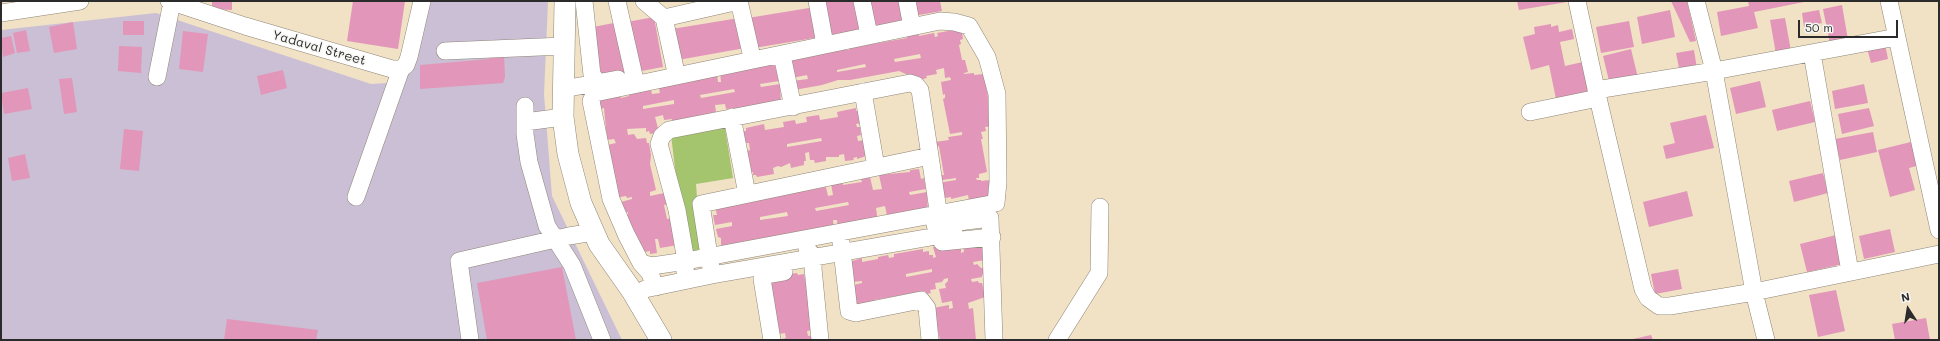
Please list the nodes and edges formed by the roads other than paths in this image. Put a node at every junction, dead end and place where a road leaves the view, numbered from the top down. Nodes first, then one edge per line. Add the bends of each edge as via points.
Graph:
1 (80, 1) edge
2 (171, 1) edge
3 (422, 1) edge
4 (573, 1) edge
5 (617, 1) edge
6 (644, 1) edge
7 (739, 1) edge
8 (817, 1) edge
9 (862, 1) edge
10 (907, 1) edge
11 (1577, 1) edge
12 (1696, 1) edge
13 (1889, 1) edge
14 (1, 13) edge
15 (948, 14) dead end
16 (664, 18) junction
17 (911, 22) junction
18 (868, 30) junction
19 (1897, 37) junction
20 (824, 39) junction
21 (564, 46) junction
22 (445, 51) dead end
23 (751, 53) junction
24 (1812, 53) junction
25 (782, 55) junction
26 (675, 68) junction
27 (401, 69) junction
28 (1714, 71) junction
29 (634, 76) junction
30 (157, 77) dead end
31 (602, 82) junction
32 (563, 89) junction
33 (862, 92) junction
34 (1597, 94) junction
35 (793, 107) junction
36 (1530, 112) dead end
37 (563, 117) junction
38 (732, 117) junction
39 (930, 156) junction
40 (876, 167) junction
41 (747, 194) junction
42 (356, 197) dead end
43 (1100, 207) dead end
44 (939, 224) junction
45 (1939, 230) edge
46 (594, 232) junction
47 (992, 233) junction
48 (554, 240) junction
49 (842, 251) junction
50 (1939, 254) edge
51 (811, 258) junction
52 (641, 263) junction
53 (710, 266) junction
54 (687, 271) junction
55 (1850, 272) junction
56 (654, 282) junction
57 (629, 287) junction
58 (1754, 292) junction
59 (470, 340) edge
60 (602, 340) edge
61 (661, 340) edge
62 (772, 340) edge
63 (820, 340) edge
64 (930, 340) edge
65 (994, 340) edge
66 (1057, 340) edge
67 (1766, 340) edge

1 - 14 street
2 - 27 street, Yadaval Street via 245,26 392,69
2 - 30 street
3 - 27 street via 410,57
4 - 21 main road
4 - 31 street via 592,75
5 - 29 street
6 - 16 street
7 - 16 street
7 - 23 street
8 - 20 street
9 - 18 street
10 - 17 street
11 - 34 street
12 - 28 street
13 - 19 street
15 - 17 street
16 - 26 street
17 - 18 street
18 - 20 street
19 - 24 street
19 - 45 street
20 - 23 street
21 - 22 street
21 - 32 main road
23 - 26 street
24 - 28 street
24 - 55 street
25 - 35 street
25 - 44 street via 940,21 969,26 987,57 997,94 996,203
25 - 52 street via 599,92 593,96 591,101 611,199
26 - 29 street
27 - 42 street
28 - 34 street
28 - 58 street
29 - 31 street
31 - 32 street
32 - 37 main road
33 - 35 street
33 - 39 street via 903,84 916,85 920,90
33 - 40 street
34 - 36 street
34 - 58 street via 1643,289 1648,298 1659,306 1670,306
35 - 38 street
37 - 46 main road via 568,154 581,203
37 - 48 street via 525,114 529,162 547,226
38 - 41 street
38 - 54 street via 670,130 660,140 677,210
39 - 40 street
39 - 44 street
40 - 41 street
41 - 53 street via 701,204
43 - 66 street via 1099,273
44 - 47 street via 990,218
44 - 49 street
44 - 53 street
46 - 48 street
46 - 57 main road via 599,244
47 - 49 street via 955,240
47 - 65 street
48 - 59 street via 459,262
48 - 60 street via 572,265
49 - 51 street
49 - 64 street via 849,311 856,314 921,300 927,308
50 - 55 street
51 - 53 street
51 - 62 street via 763,277
51 - 63 street
52 - 54 street
52 - 56 street
53 - 54 street
54 - 56 street
55 - 58 street
56 - 57 street
57 - 61 main road
58 - 67 street

